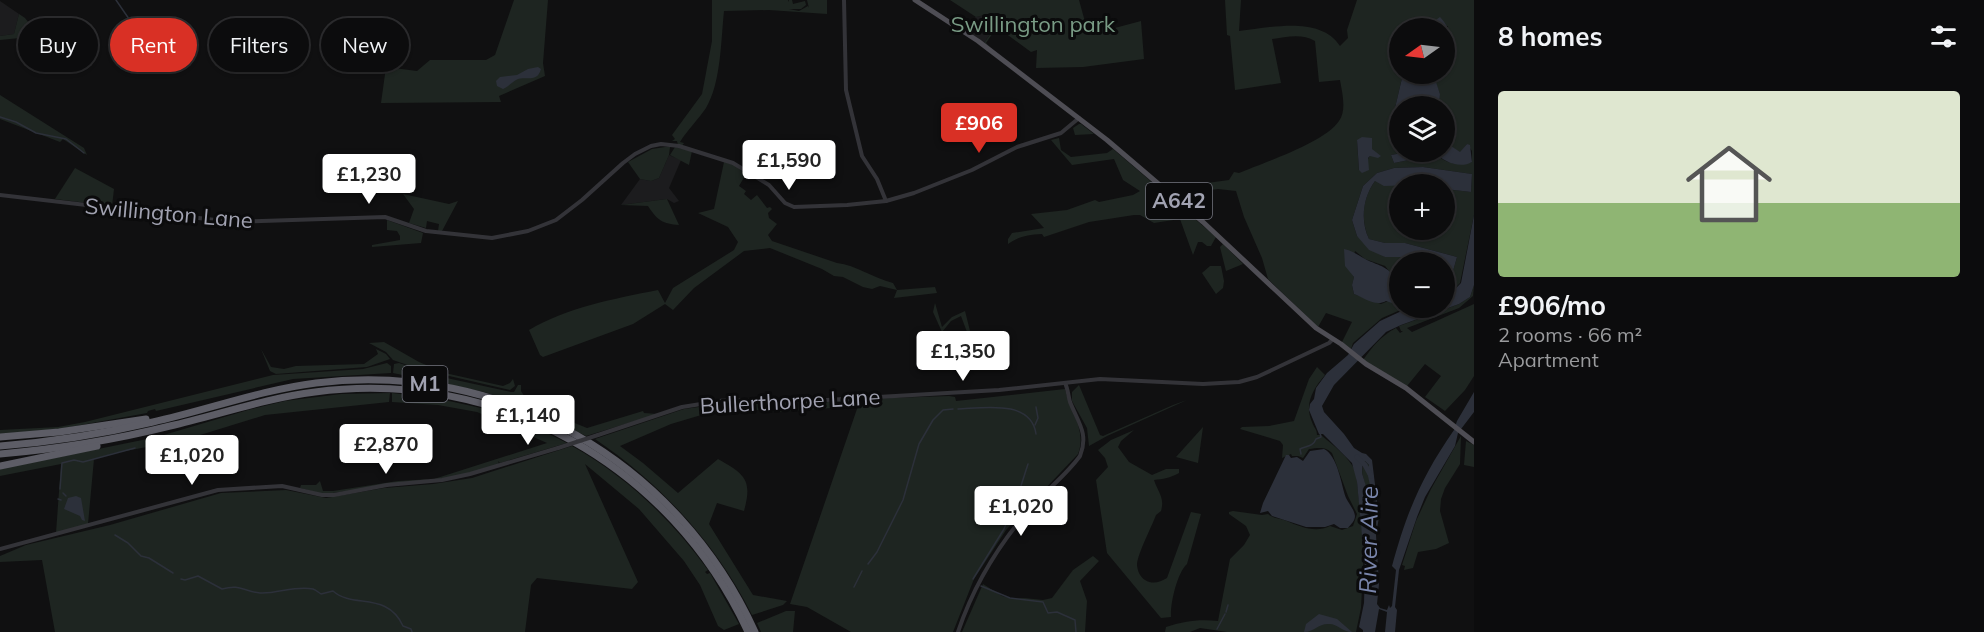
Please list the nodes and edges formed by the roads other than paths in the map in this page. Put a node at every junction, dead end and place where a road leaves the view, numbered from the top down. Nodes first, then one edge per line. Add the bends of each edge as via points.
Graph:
1 (844, 0) edge
2 (915, 0) edge
3 (1078, 118) junction
4 (0, 195) edge
5 (886, 201) junction
6 (1334, 339) junction
7 (1065, 383) junction
8 (275, 391) junction
9 (153, 423) junction
10 (140, 433) junction
11 (0, 438) edge
12 (1474, 442) edge
13 (0, 446) edge
14 (0, 454) edge
15 (0, 466) edge
16 (2, 549) edge
17 (748, 632) edge
18 (755, 632) edge
19 (958, 632) edge

1 - 5 street via 845,86 862,156
2 - 3 main road, A642 via 978,41
3 - 5 street, Swillington Lane via 1061,133
3 - 6 main road, A642 via 1203,222 1297,312
4 - 5 street, Swillington Lane via 233,222 385,217 426,231 492,238 528,231 556,220 623,163 651,146 671,144 737,165 794,207
6 - 7 street, Bullerthorpe Lane via 1239,382 1112,379
6 - 12 main road, A642 via 1406,388
7 - 16 street, Bullerthorpe Lane, bridge via 809,401 716,401 682,407 558,448 442,480 334,495 282,486 218,490
7 - 19 street via 1082,424 1083,449 1004,542 979,583
8 - 9 highway, M1
8 - 11 highway, M1 via 140,420
8 - 18 highway, M1 via 344,381 419,383 501,401 556,424 619,462 662,498 729,582
9 - 11 highway, M1
9 - 13 highway, M1
10 - 14 highway, M1
10 - 15 highway, M1 via 115,442
10 - 17 highway, M1 via 275,399 347,389 418,391 506,411 581,445 655,501 705,558

